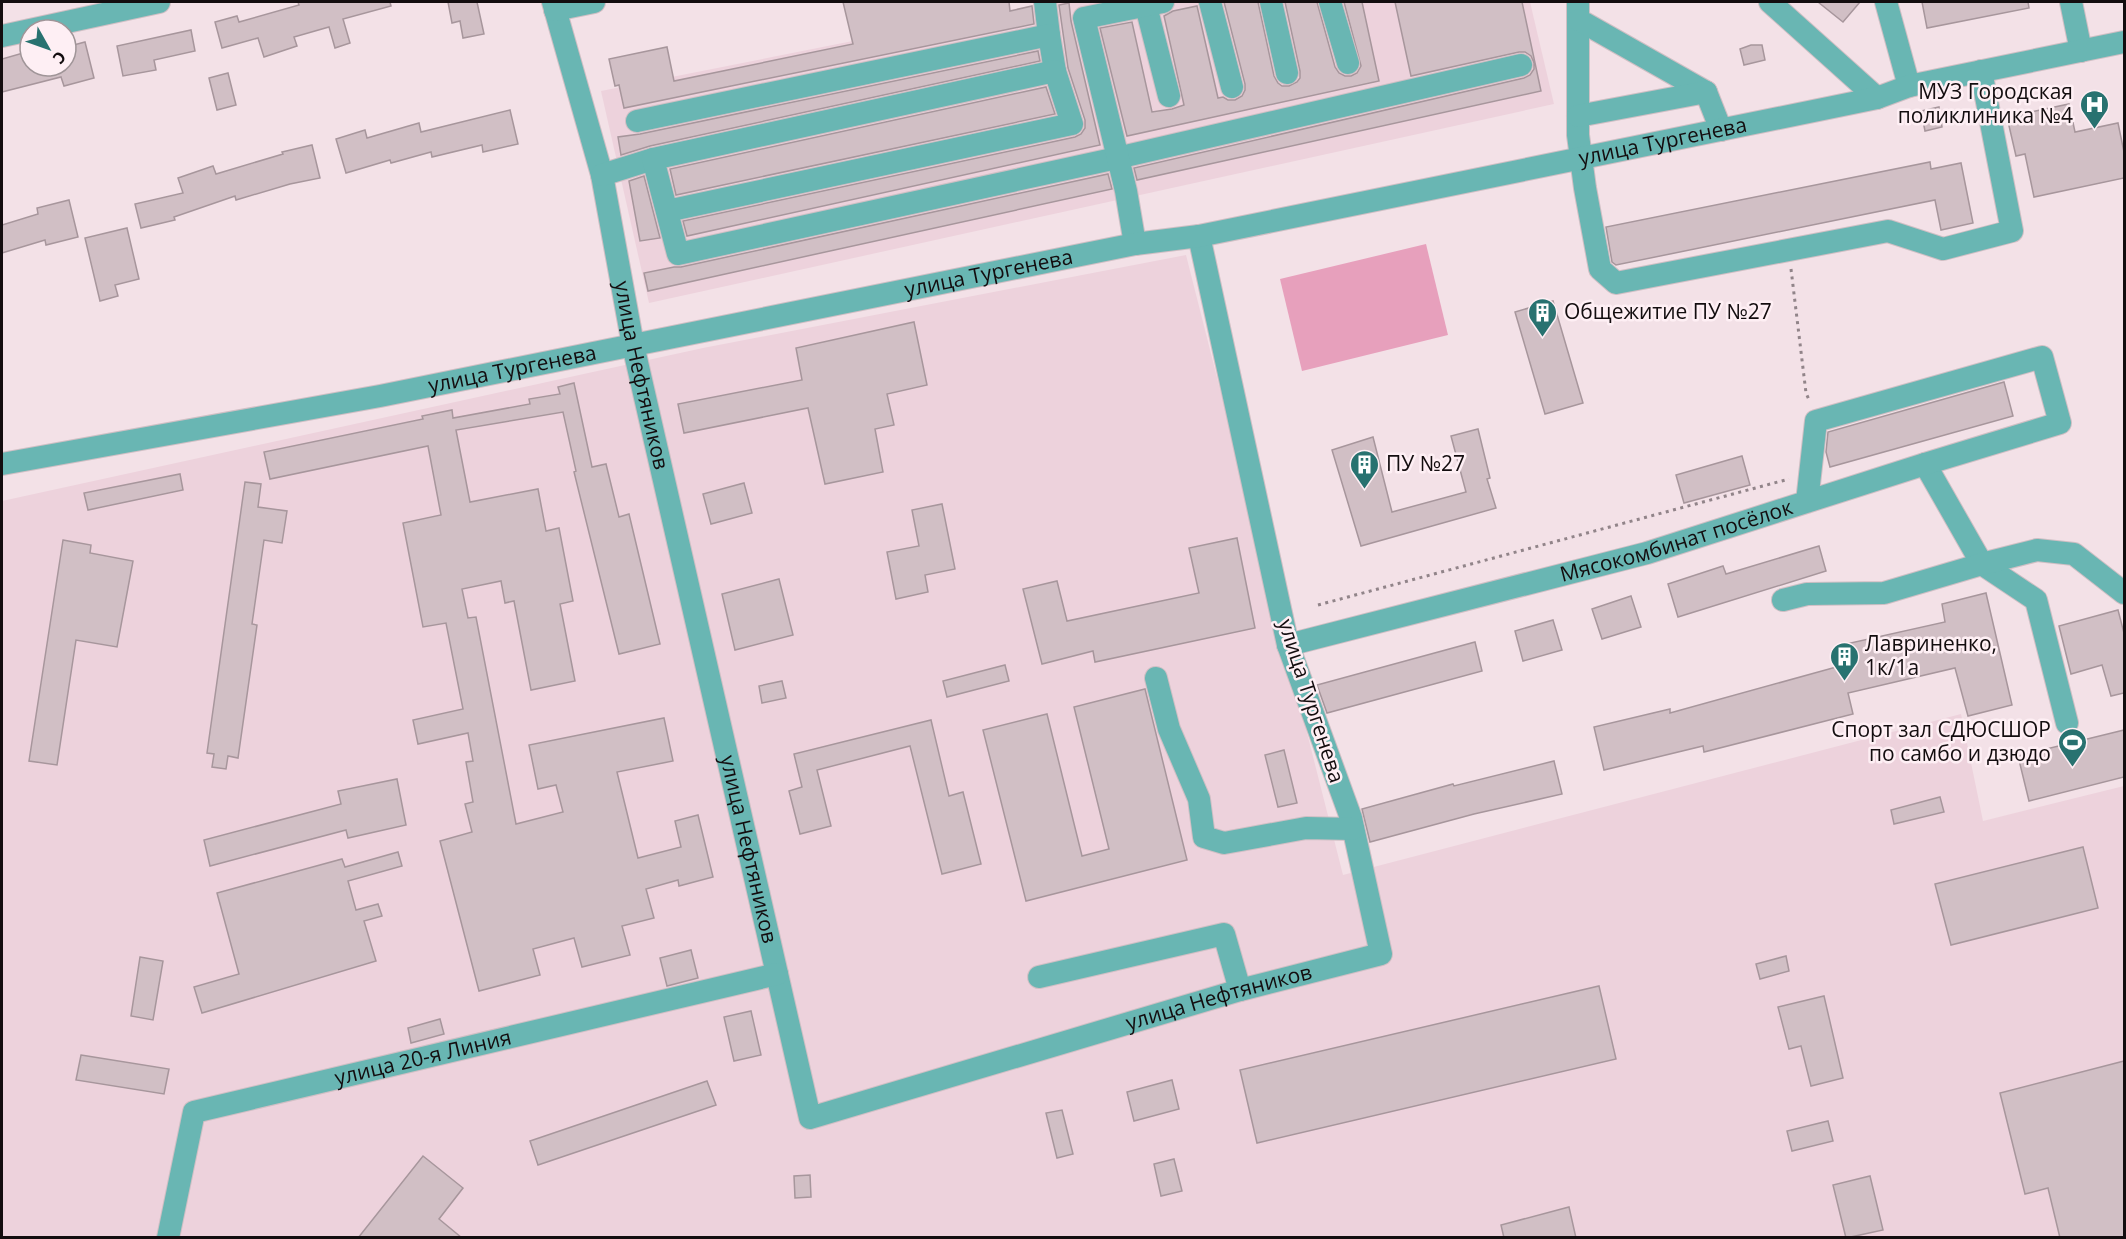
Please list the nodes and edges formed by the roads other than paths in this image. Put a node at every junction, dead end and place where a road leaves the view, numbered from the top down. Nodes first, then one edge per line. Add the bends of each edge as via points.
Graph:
1 (159, 2) edge
2 (594, 2) edge
3 (1045, 2) edge
4 (1210, 2) edge
5 (1271, 2) edge
6 (1330, 2) edge
7 (1770, 2) edge
8 (1886, 2) edge
9 (2071, 2) edge
10 (1155, 4) edge
11 (554, 6) edge
12 (1579, 10) edge
13 (1049, 35) junction
14 (2, 36) edge
15 (2124, 42) edge
16 (2081, 51) junction
17 (1347, 63) dead end
18 (1521, 65) dead end
19 (1055, 71) junction
20 (1981, 71) junction
21 (1287, 73) dead end
22 (1909, 86) junction
23 (1232, 87) dead end
24 (1706, 92) junction
25 (1169, 96) dead end
26 (1877, 98) junction
27 (1578, 116) junction
28 (637, 121) dead end
29 (1721, 130) junction
30 (1580, 157) junction
31 (1117, 158) junction
32 (653, 159) junction
33 (602, 175) junction
34 (667, 211) junction
35 (1199, 236) junction
36 (1135, 244) junction
37 (633, 345) junction
38 (2, 464) edge
39 (1925, 464) junction
40 (1808, 502) junction
41 (1982, 564) junction
42 (2124, 593) edge
43 (1783, 600) dead end
44 (1288, 645) junction
45 (1156, 678) dead end
46 (2067, 723) dead end
47 (1353, 829) junction
48 (1381, 954) joint
49 (777, 974) junction
50 (1039, 977) dead end
51 (1240, 990) junction
52 (168, 1238) edge

1 - 14 street
2 - 11 street
3 - 13 street
4 - 23 street
5 - 21 street
6 - 17 street
7 - 26 street
8 - 22 street
9 - 16 street
10 - 25 street
10 - 31 street via 1084,18
11 - 33 street, улица Нефтяников
12 - 24 street
12 - 27 street
13 - 19 street
13 - 28 street
15 - 16 street, улица Тургенева
16 - 20 street, улица Тургенева
18 - 31 street
19 - 32 street
19 - 34 street via 1072,124
20 - 22 street, улица Тургенева
20 - 30 street via 2012,231 1943,249 1888,231 1616,283 1600,269
22 - 26 street, улица Тургенева
24 - 27 street
24 - 29 street
26 - 29 street, улица Тургенева
27 - 30 street
29 - 30 street, улица Тургенева
30 - 35 street, улица Тургенева
31 - 34 street via 678,254
31 - 36 street
32 - 33 street
32 - 34 street
33 - 37 street, улица Нефтяников
35 - 36 street, улица Тургенева
35 - 44 street, улица Тургенева
36 - 37 street, улица Тургенева
37 - 38 street, улица Тургенева via 380,396
37 - 49 street, улица Нефтяников
39 - 40 street, Мясокомбинат посёлок
39 - 40 street, Мясокомбинат посёлок via 2060,423 2042,357 1816,421
39 - 41 street
40 - 44 street, Мясокомбинат посёлок via 1647,553
41 - 42 street via 2037,550 2073,554
41 - 43 street via 1884,593 1807,594
41 - 46 street via 2036,600
44 - 47 street, улица Тургенева
45 - 47 street via 1169,729 1199,798 1204,837 1224,843 1306,828
47 - 48 street, улица Тургенева
48 - 51 street, улица Нефтяников
49 - 51 street, улица Нефтяников via 810,1118
49 - 52 street, улица 20-я Линия via 194,1112
50 - 51 street via 1224,934

